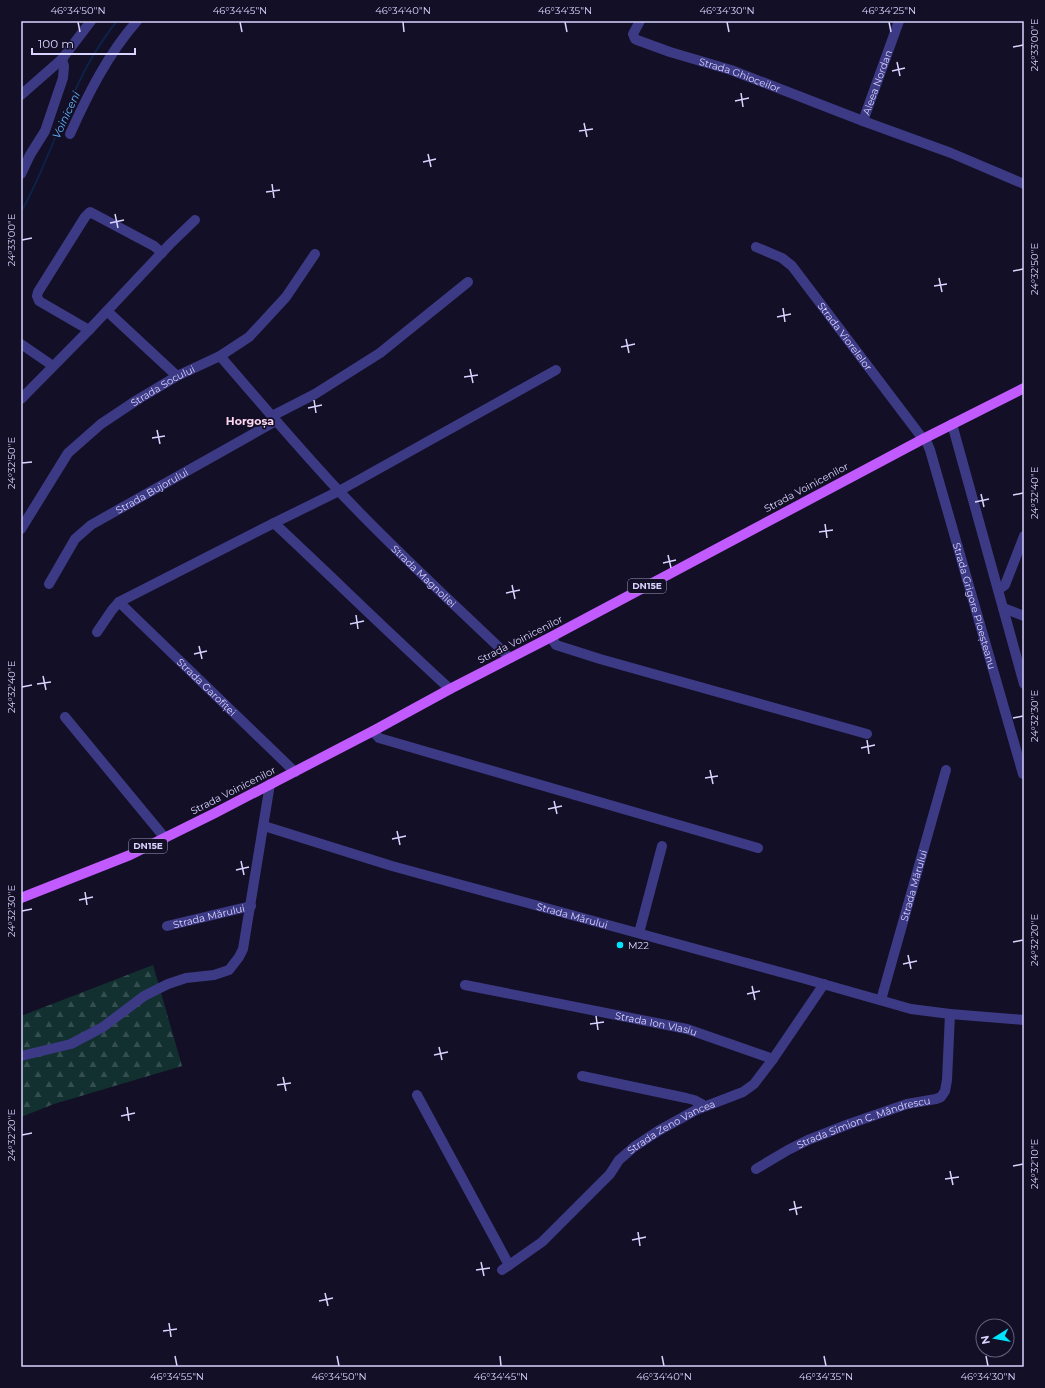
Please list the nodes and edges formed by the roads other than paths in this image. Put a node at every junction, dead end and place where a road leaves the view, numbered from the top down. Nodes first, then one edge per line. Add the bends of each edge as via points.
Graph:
1 (91, 21) edge
2 (137, 21) edge
3 (640, 21) edge
4 (899, 21) edge
5 (62, 59) junction
6 (21, 95) edge
7 (863, 121) junction
8 (70, 134) dead end
9 (21, 174) edge
10 (1024, 184) edge
11 (195, 220) dead end
12 (756, 247) dead end
13 (162, 253) junction
14 (315, 254) dead end
15 (468, 282) dead end
16 (106, 311) junction
17 (89, 330) junction
18 (21, 344) edge
19 (220, 356) junction
20 (54, 366) junction
21 (556, 370) dead end
22 (178, 376) junction
23 (1024, 388) edge
24 (21, 399) edge
25 (274, 419) junction
26 (952, 424) junction
27 (924, 438) junction
28 (339, 491) junction
29 (274, 523) junction
30 (21, 529) edge
31 (1024, 536) edge
32 (49, 584) dead end
33 (998, 590) junction
34 (119, 602) junction
35 (1003, 608) junction
36 (1024, 616) edge
37 (97, 632) dead end
38 (551, 637) junction
39 (510, 658) junction
40 (1024, 684) edge
41 (450, 689) junction
42 (65, 717) dead end
43 (373, 731) junction
44 (867, 734) dead end
45 (946, 770) dead end
46 (294, 772) junction
47 (1023, 774) dead end
48 (270, 784) junction
49 (264, 826) junction
50 (165, 838) junction
51 (662, 846) dead end
52 (758, 848) dead end
53 (21, 898) edge
54 (251, 906) junction
55 (167, 926) dead end
56 (639, 933) junction
57 (824, 984) junction
58 (465, 986) dead end
59 (881, 1000) junction
60 (950, 1014) junction
61 (1024, 1020) edge
62 (21, 1056) edge
63 (773, 1059) junction
64 (582, 1076) dead end
65 (417, 1095) dead end
66 (705, 1106) junction
67 (756, 1169) dead end

1 - 5 street
2 - 8 street via 99,74
3 - 7 street, Strada Ghioceilor via 633,34 637,40 731,70
4 - 7 street, Aleea Nordan
5 - 6 street
5 - 9 street via 63,78 45,131
7 - 10 street via 951,153
11 - 13 street
12 - 27 street, Strada Viorelelor via 782,258 792,266
13 - 16 street
13 - 17 street via 154,246 90,212 37,296 39,301
14 - 19 street, Strada Socului via 286,297 264,322 249,337
15 - 25 street, Strada Bujorului via 380,353
16 - 17 street
16 - 22 street
17 - 20 street
18 - 20 street
19 - 22 street, Strada Socului
19 - 25 street, Strada Magnoliei
20 - 24 street
21 - 28 street
22 - 30 street, Strada Socului via 101,424 68,453
23 - 26 main road, Strada Voinicenilor / DN15E
25 - 28 street, Strada Magnoliei
25 - 32 street, Strada Bujorului via 91,525 75,539
26 - 27 main road, Strada Voinicenilor / DN15E
26 - 33 street
27 - 38 main road, Strada Voinicenilor / DN15E
27 - 47 street, Strada Grigore Ploeșteanu via 930,450
28 - 29 street
28 - 39 street, Strada Magnoliei
29 - 34 street
29 - 41 street
31 - 33 street via 1004,585
33 - 35 street
34 - 37 street
34 - 46 street, Strada Garofiței
35 - 36 street
35 - 40 street
38 - 39 main road, Strada Voinicenilor / DN15E
38 - 44 street via 556,645 600,659
39 - 41 main road, Strada Voinicenilor / DN15E
41 - 43 main road, Strada Voinicenilor / DN15E
42 - 50 street
43 - 46 main road, Strada Voinicenilor / DN15E
43 - 52 street via 379,738
45 - 59 street, Strada Mărului
46 - 48 main road, Strada Voinicenilor / DN15E
48 - 49 street, Strada Mărului
48 - 50 main road, Strada Voinicenilor / DN15E
49 - 54 street, Strada Mărului
49 - 56 street, Strada Mărului via 392,866
50 - 53 main road, Strada Voinicenilor / DN15E via 104,866
51 - 56 street
54 - 55 street, Strada Mărului
54 - 62 street, Strada Mărului via 243,950 229,970 168,984 144,996 103,1027 71,1044
56 - 57 street, Strada Mărului
57 - 59 street, Strada Mărului
57 - 63 street, Strada Zeno Vancea
58 - 63 street, Strada Ion Vlasiu via 687,1029
59 - 60 street, Strada Mărului via 911,1009
60 - 61 street, Strada Mărului
60 - 67 street, Strada Simion C. Mândrescu via 947,1080 941,1097 907,1104 849,1124 801,1143
63 - 66 street, Strada Zeno Vancea via 754,1084 743,1092
64 - 66 street via 686,1098
65 - 66 street, Strada Zeno Vancea via 506,1268 542,1242 634,1147

